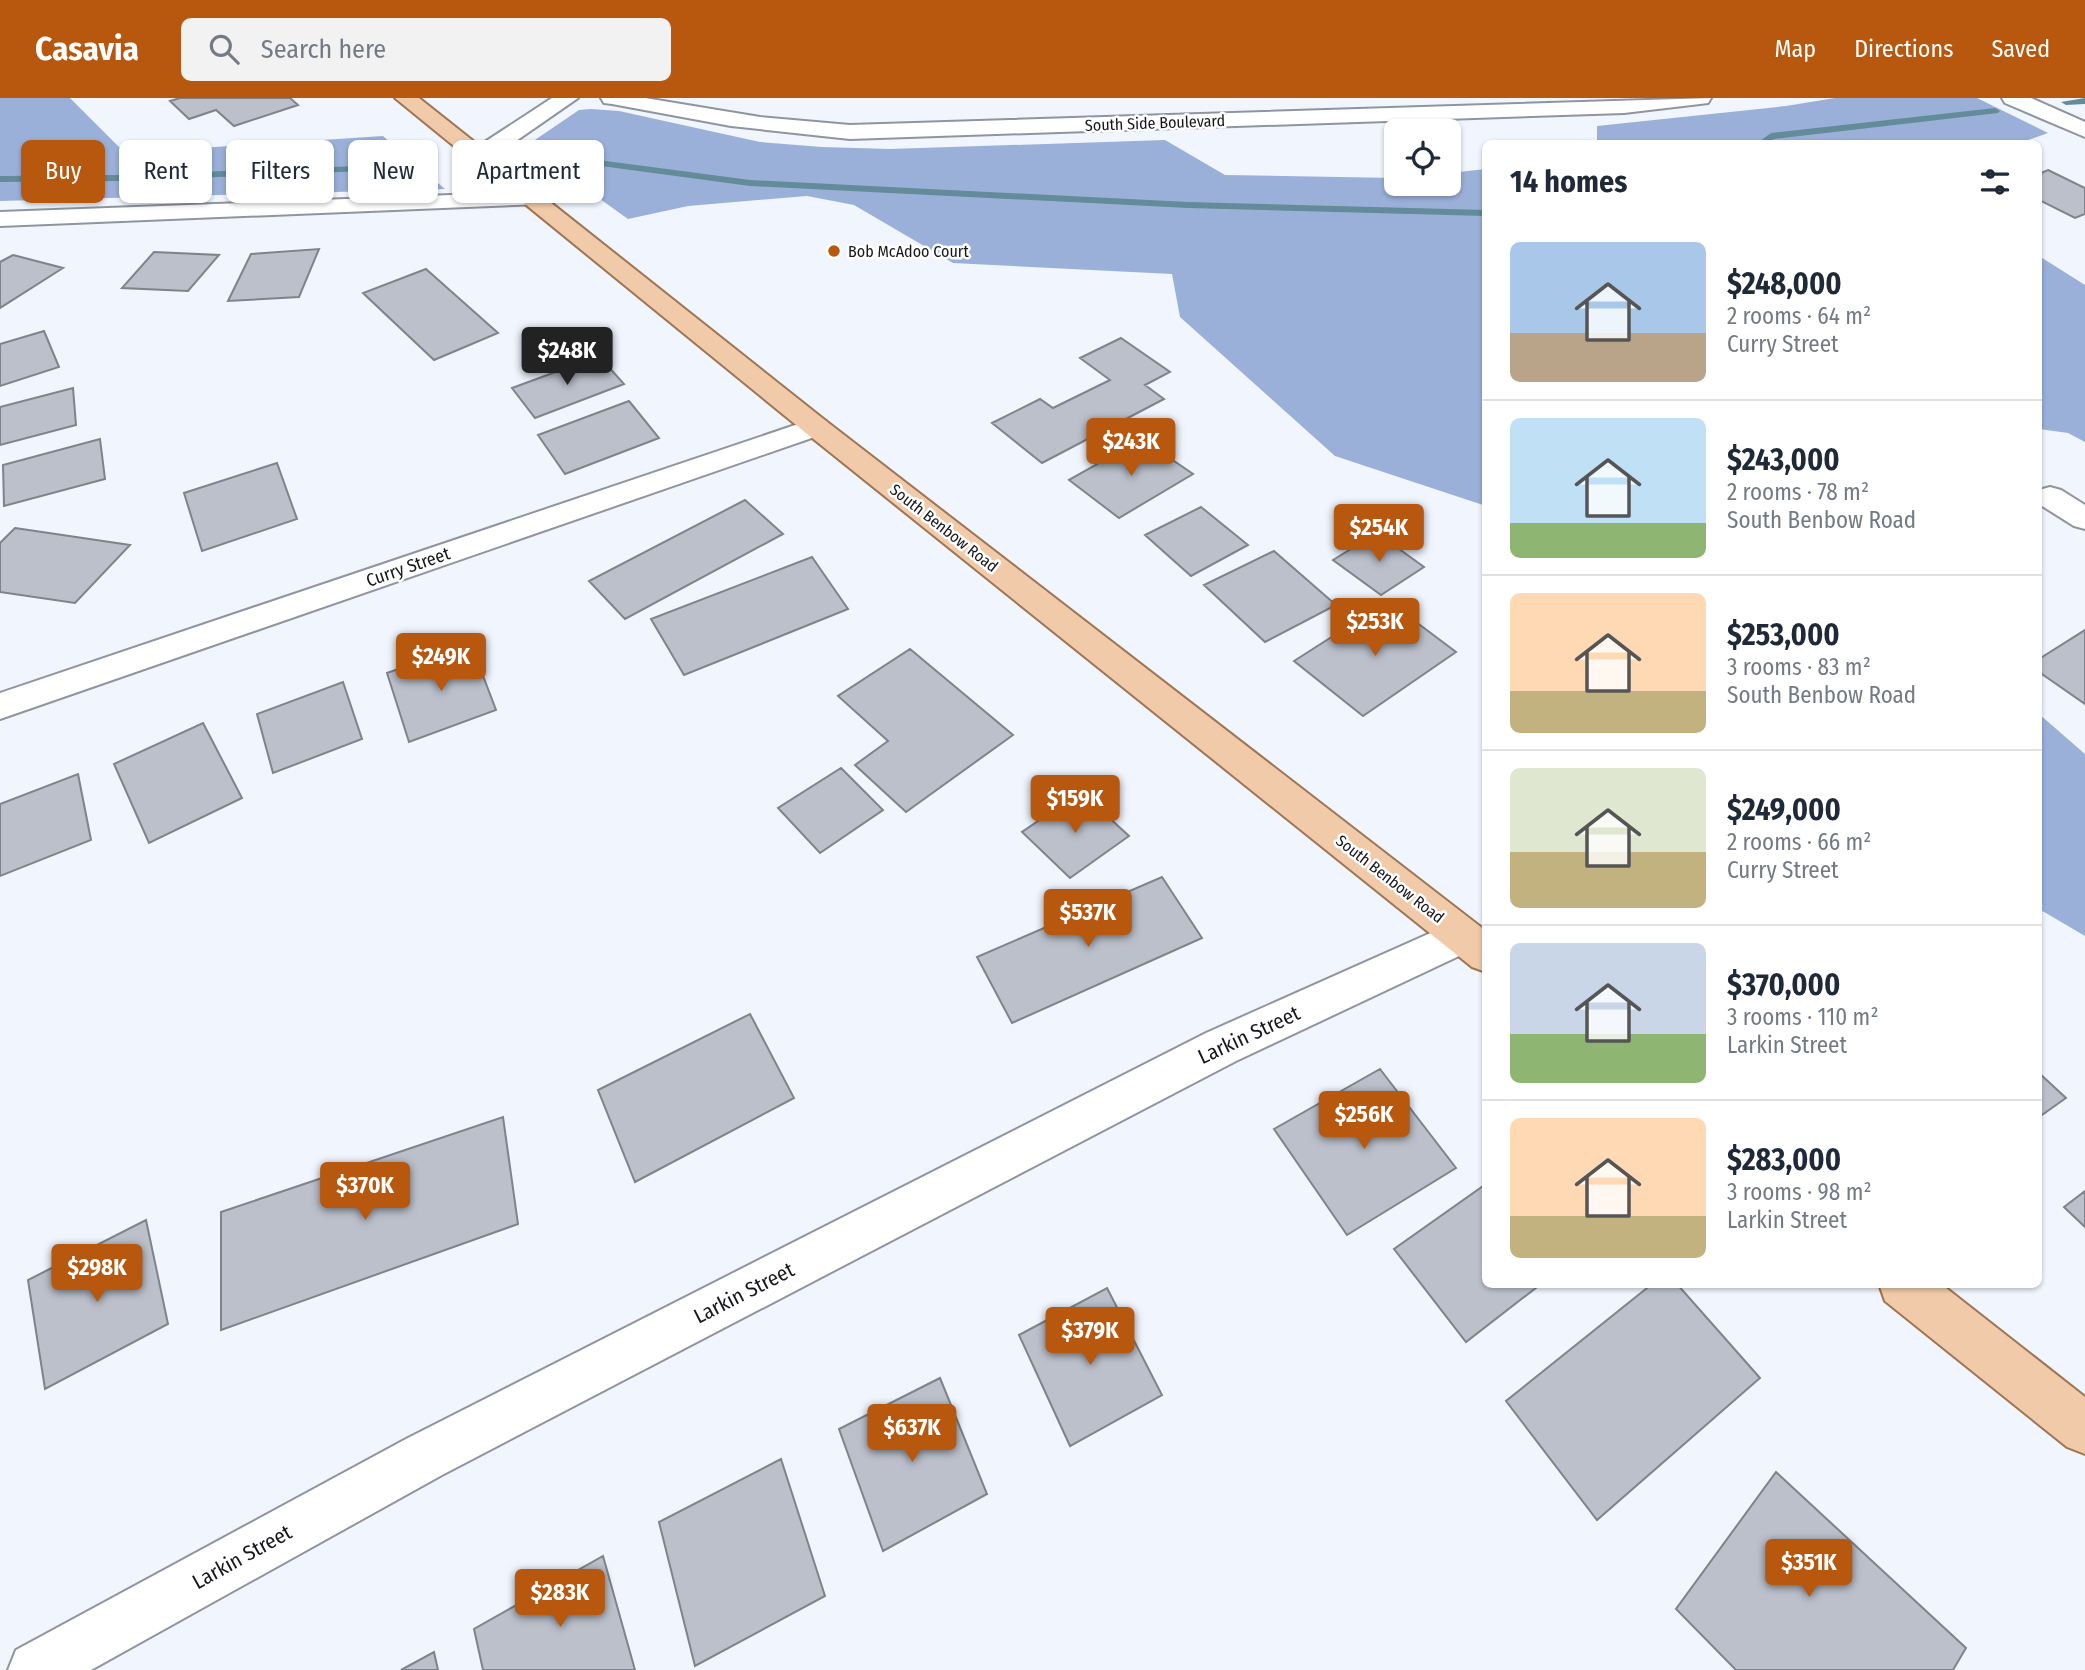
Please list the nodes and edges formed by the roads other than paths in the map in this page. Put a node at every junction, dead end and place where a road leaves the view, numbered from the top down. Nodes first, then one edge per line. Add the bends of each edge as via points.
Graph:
1 (406, 98) edge
2 (567, 98) edge
3 (612, 98) edge
4 (1700, 98) edge
5 (2013, 98) edge
6 (1352, 107) edge
7 (2085, 130) edge
8 (459, 140) edge
9 (503, 140) edge
10 (452, 202) edge
11 (538, 203) edge
12 (0, 219) edge
13 (816, 427) junction
14 (2050, 497) dead end
15 (2085, 519) edge
16 (0, 706) edge
17 (1474, 945) edge
18 (1907, 1288) edge
19 (2085, 1429) edge
20 (36, 1670) edge

1 - 8 main road, South Benbow Road
2 - 9 street
3 - 6 street, South Side Boulevard via 782,128 850,132
4 - 6 street, South Side Boulevard via 1624,107
5 - 7 street
10 - 12 street
11 - 13 main road, South Benbow Road
13 - 16 street, Curry Street
13 - 17 main road, South Benbow Road
14 - 15 street
17 - 20 street, Larkin Street via 1222,1047 424,1457
18 - 19 main road

